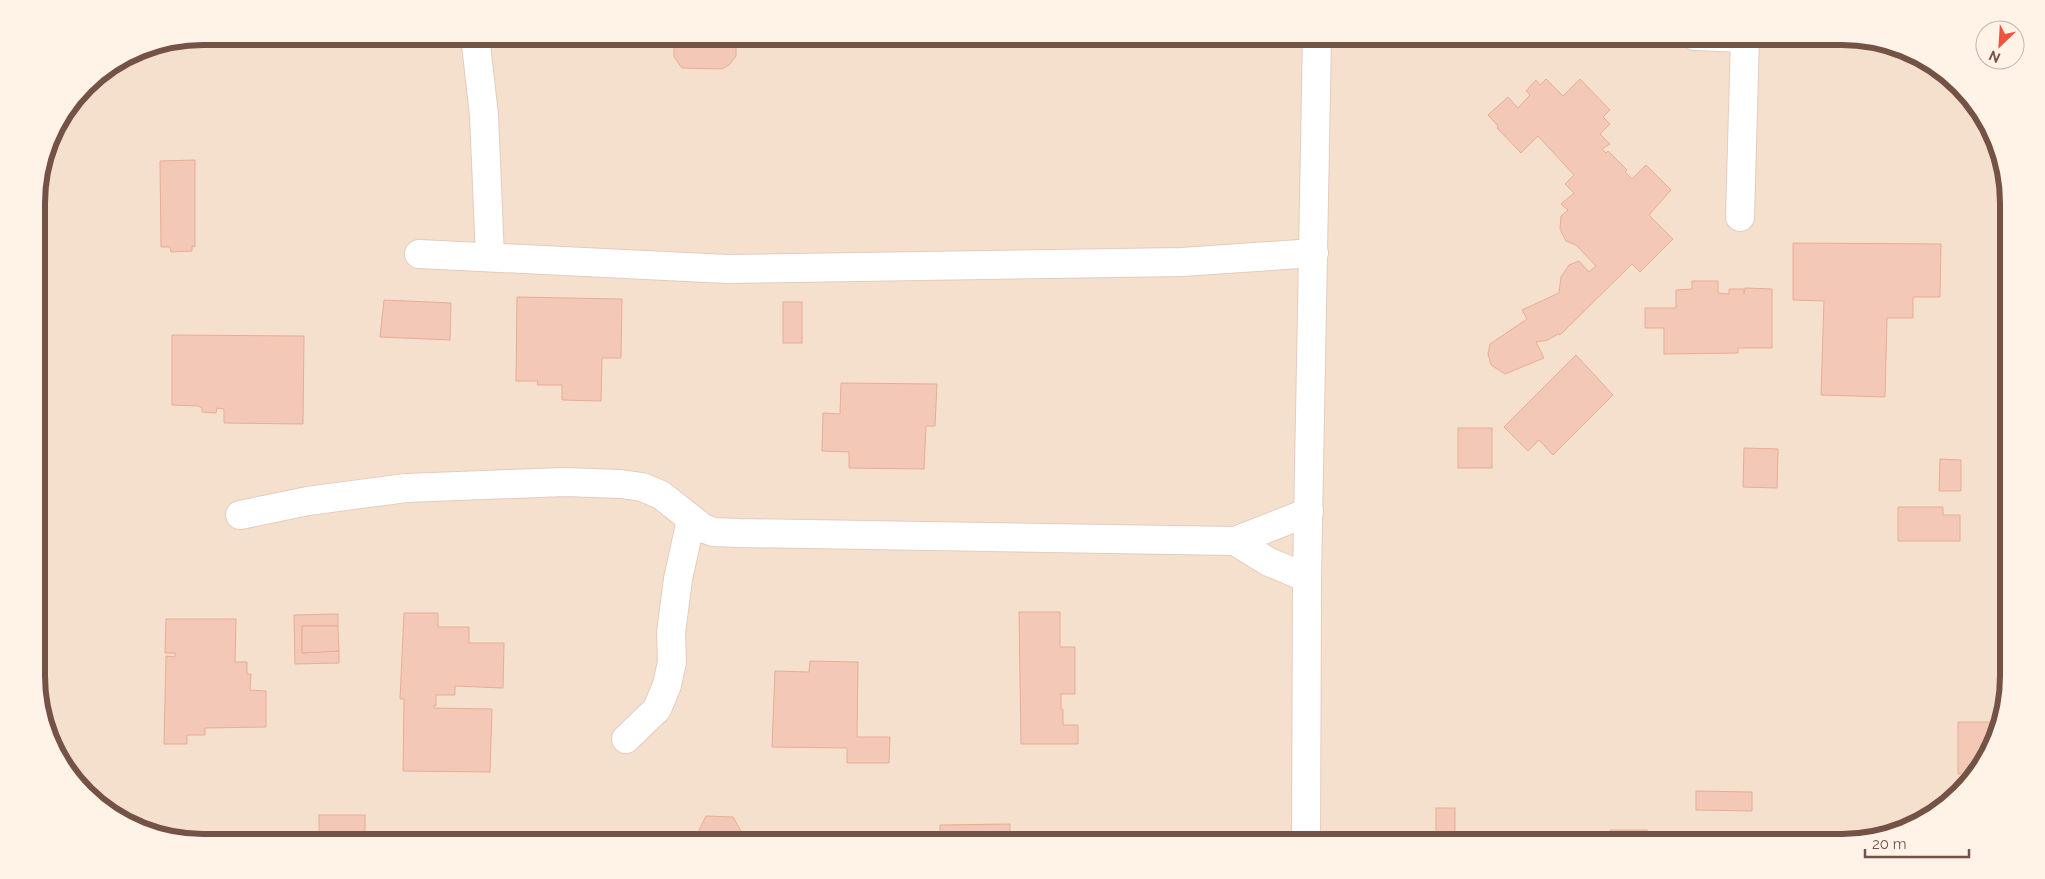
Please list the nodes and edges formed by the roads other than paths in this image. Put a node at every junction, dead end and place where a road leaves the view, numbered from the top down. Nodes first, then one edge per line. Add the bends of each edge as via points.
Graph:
1 (476, 45) edge
2 (1317, 45) edge
3 (1745, 45) edge
4 (1740, 217) dead end
5 (1314, 253) junction
6 (419, 254) dead end
7 (490, 257) junction
8 (1309, 512) junction
9 (240, 515) dead end
10 (691, 520) junction
11 (1235, 541) junction
12 (1307, 578) junction
13 (626, 739) dead end
14 (1306, 834) edge

1 - 7 street via 484,116
2 - 5 street
3 - 4 street
5 - 7 street via 1182,262 727,269
5 - 8 street
6 - 7 street
8 - 11 street
8 - 12 street
9 - 10 street via 308,501 406,488 564,482 642,487 661,495
10 - 11 street via 713,532
10 - 13 street via 678,579 671,633 672,662 667,685 657,709
11 - 12 street via 1269,562
12 - 14 street

